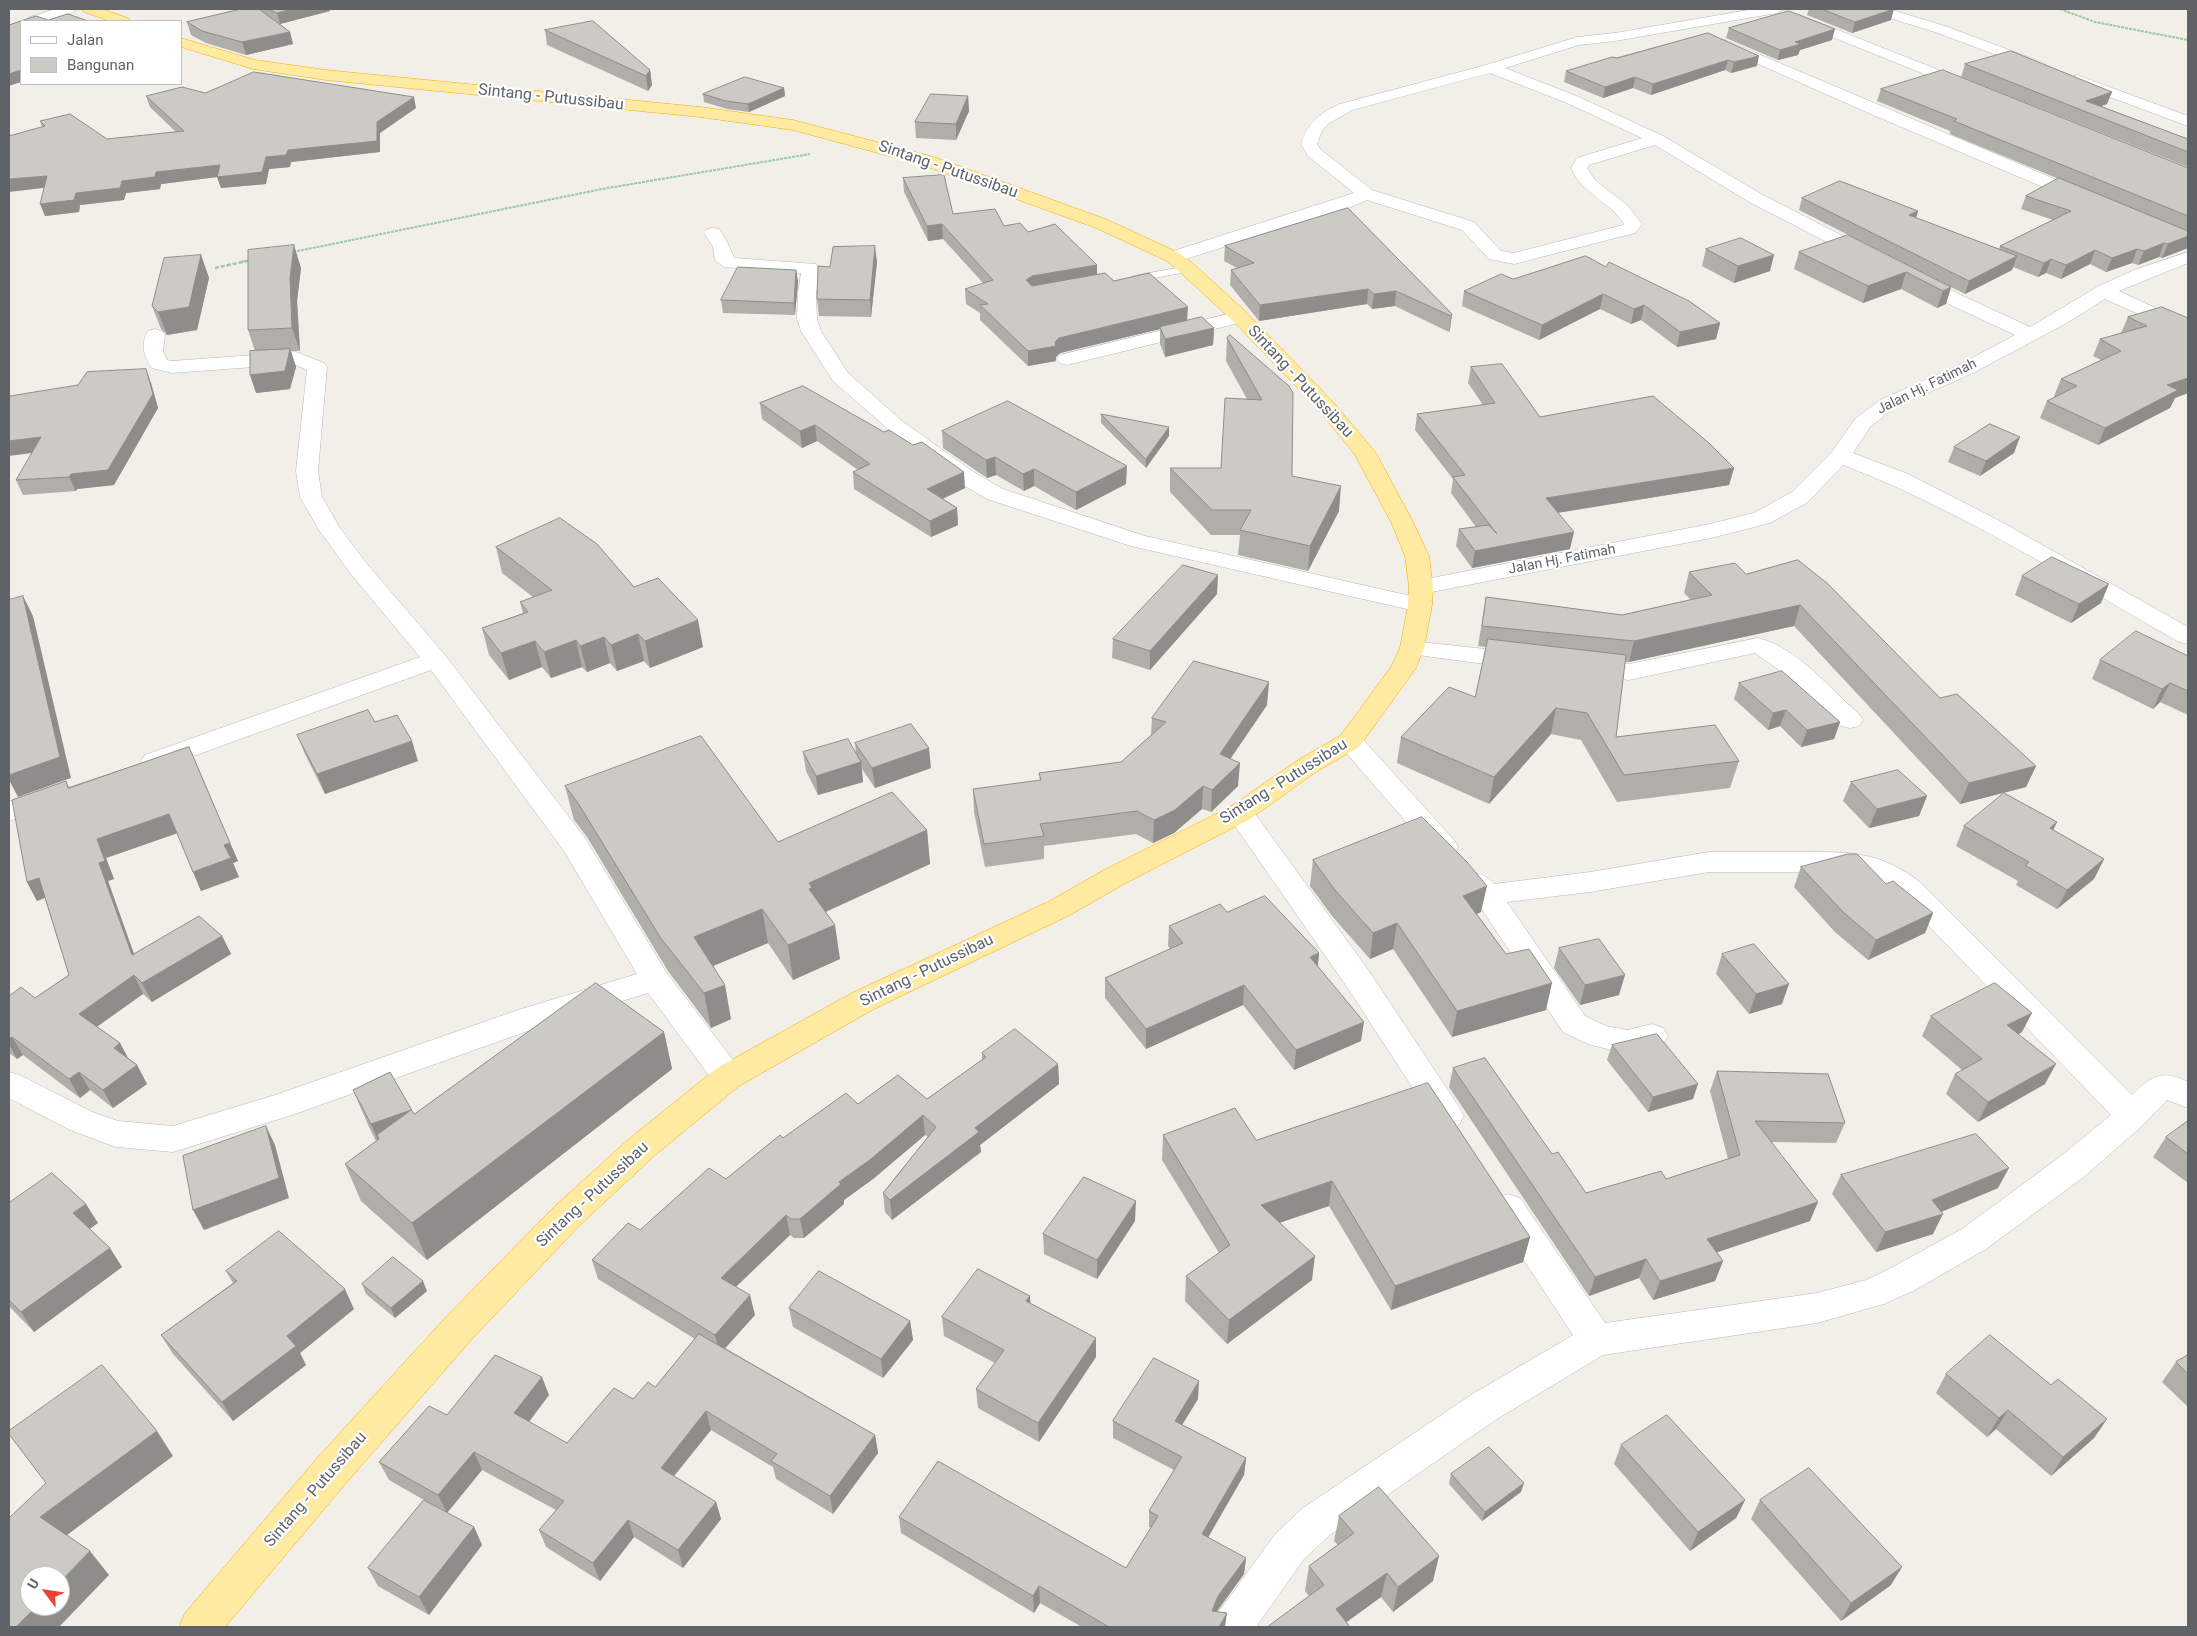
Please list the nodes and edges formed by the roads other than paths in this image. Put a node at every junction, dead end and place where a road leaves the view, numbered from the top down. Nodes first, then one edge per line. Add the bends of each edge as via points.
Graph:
1 (68, 9) edge
2 (90, 9) edge
3 (1776, 9) edge
4 (1875, 9) edge
5 (36, 20) edge
6 (121, 20) edge
7 (1681, 26) junction
8 (182, 42) edge
9 (1491, 68) junction
10 (1986, 94) edge
11 (2188, 120) edge
12 (1657, 140) junction
13 (1366, 194) junction
14 (2096, 203) edge
15 (713, 233) dead end
16 (2188, 257) edge
17 (1180, 263) junction
18 (1120, 281) edge
19 (2104, 291) junction
20 (1240, 318) junction
21 (2188, 330) edge
22 (155, 335) dead end
23 (2031, 335) junction
24 (1067, 359) dead end
25 (1840, 456) junction
26 (1421, 596) junction
27 (2188, 638) edge
28 (1412, 648) junction
29 (436, 660) junction
30 (1850, 720) dead end
31 (1350, 741) junction
32 (130, 769) edge
33 (74, 789) edge
34 (9, 812) edge
35 (1240, 813) junction
36 (1487, 895) junction
37 (655, 980) junction
38 (1652, 1036) edge
39 (728, 1077) junction
40 (9, 1084) edge
41 (2188, 1096) edge
42 (2132, 1116) junction
43 (1466, 1144) edge
44 (1493, 1184) edge
45 (1596, 1340) junction
46 (199, 1627) edge
47 (1232, 1627) edge

1 - 5 street
2 - 6 highway
3 - 7 street
3 - 10 street
4 - 11 street via 1940,29
7 - 9 street via 1577,41
7 - 14 street
8 - 17 highway, Sintang - Putussibau via 254,64 326,75 700,112 793,125 928,162 1067,211
9 - 12 street via 1572,100
9 - 13 street via 1346,107 1328,115 1315,126 1309,144 1314,152
12 - 13 street via 1582,162 1579,168 1586,181 1627,214 1633,224 1629,229 1514,259 1494,255 1468,226
12 - 23 street via 1757,199
13 - 17 street
15 - 26 street via 722,246 724,260 730,263 809,268 807,319 840,378 895,426 964,476 995,494 1139,540
16 - 19 street, Jalan Hj. Fatimah
17 - 18 lane
17 - 20 highway, Sintang - Putussibau
19 - 21 street
19 - 23 street, Jalan Hj. Fatimah
20 - 24 street
20 - 26 highway, Sintang - Putussibau via 1326,406 1365,453 1417,556
22 - 29 street via 153,351 159,364 172,367 296,358 317,366 307,471 311,497 359,569
23 - 25 street, Jalan Hj. Fatimah via 1966,369 1887,404 1862,423
25 - 26 street, Jalan Hj. Fatimah via 1800,497 1762,518
25 - 27 street via 1900,479 1990,525
26 - 28 highway, Sintang - Putussibau
28 - 30 street via 1629,672 1758,645 1788,664
28 - 31 highway, Sintang - Putussibau via 1403,668
29 - 32 street
29 - 37 street via 575,845
31 - 35 highway, Sintang - Putussibau via 1307,766
31 - 36 street
33 - 34 street
35 - 39 highway, Sintang - Putussibau via 1060,908 863,1001
35 - 43 street via 1358,979
36 - 38 street via 1574,1024 1599,1036 1627,1042
36 - 42 street via 1709,862 1867,864 1888,872 1910,889
37 - 39 street
37 - 40 street via 529,1018 281,1106 173,1139 116,1134 81,1121
39 - 46 highway, Sintang - Putussibau via 641,1148 566,1216 459,1328 333,1469
41 - 42 street via 2170,1087 2159,1088
42 - 45 street via 2073,1166 1974,1239 1872,1293 1817,1308
44 - 45 street
45 - 47 street via 1484,1407 1317,1520 1290,1546

